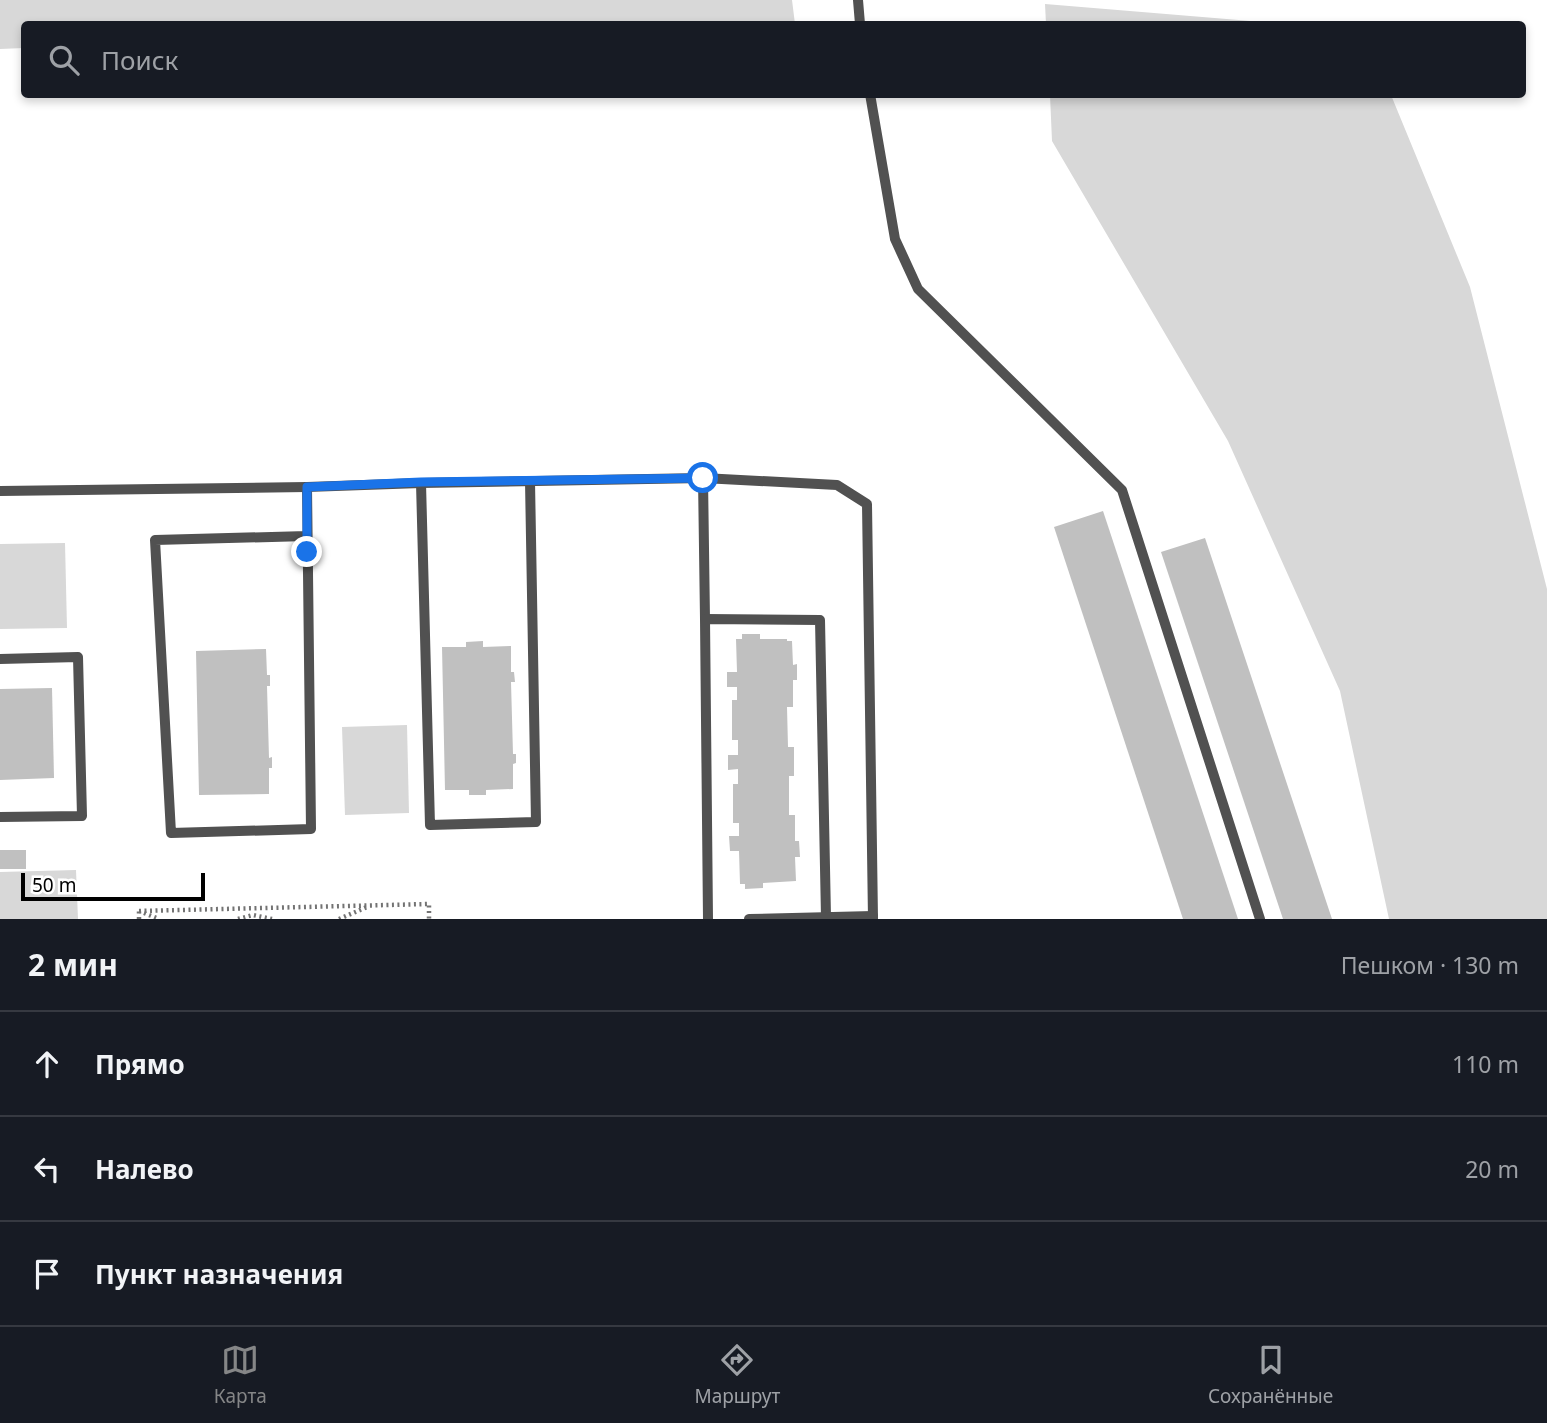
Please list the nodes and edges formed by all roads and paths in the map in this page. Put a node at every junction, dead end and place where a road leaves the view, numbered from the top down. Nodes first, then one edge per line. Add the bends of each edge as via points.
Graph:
1 (858, 0) edge
2 (860, 21) edge
3 (871, 98) edge
4 (703, 478) junction
5 (530, 481) junction
6 (421, 482) junction
7 (307, 487) junction
8 (0, 491) edge
9 (307, 537) junction
10 (705, 620) junction
11 (0, 659) edge
12 (0, 817) edge
13 (373, 905) junction
14 (361, 910) junction
15 (139, 911) junction
16 (826, 917) junction
17 (873, 918) edge
18 (139, 919) edge
19 (159, 919) edge
20 (238, 919) edge
21 (272, 919) edge
22 (339, 919) edge
23 (364, 919) edge
24 (429, 919) edge
25 (708, 919) edge
26 (749, 919) edge
27 (1260, 919) edge

1 - 2 lane
3 - 27 lane via 895,239 918,289 1122,490
4 - 5 lane
4 - 10 lane
4 - 17 lane via 837,485 867,504
5 - 6 lane
5 - 6 lane via 536,822 430,825
6 - 7 lane
7 - 8 lane
7 - 9 lane
9 - 9 lane via 311,829 171,833 155,540
10 - 16 lane via 820,620
10 - 25 lane
11 - 12 lane via 78,657 82,816
13 - 14 path
13 - 15 path
13 - 24 path via 429,904
14 - 22 path
14 - 23 path
15 - 18 path
15 - 19 path
16 - 17 lane
16 - 26 lane
20 - 21 path via 253,915

